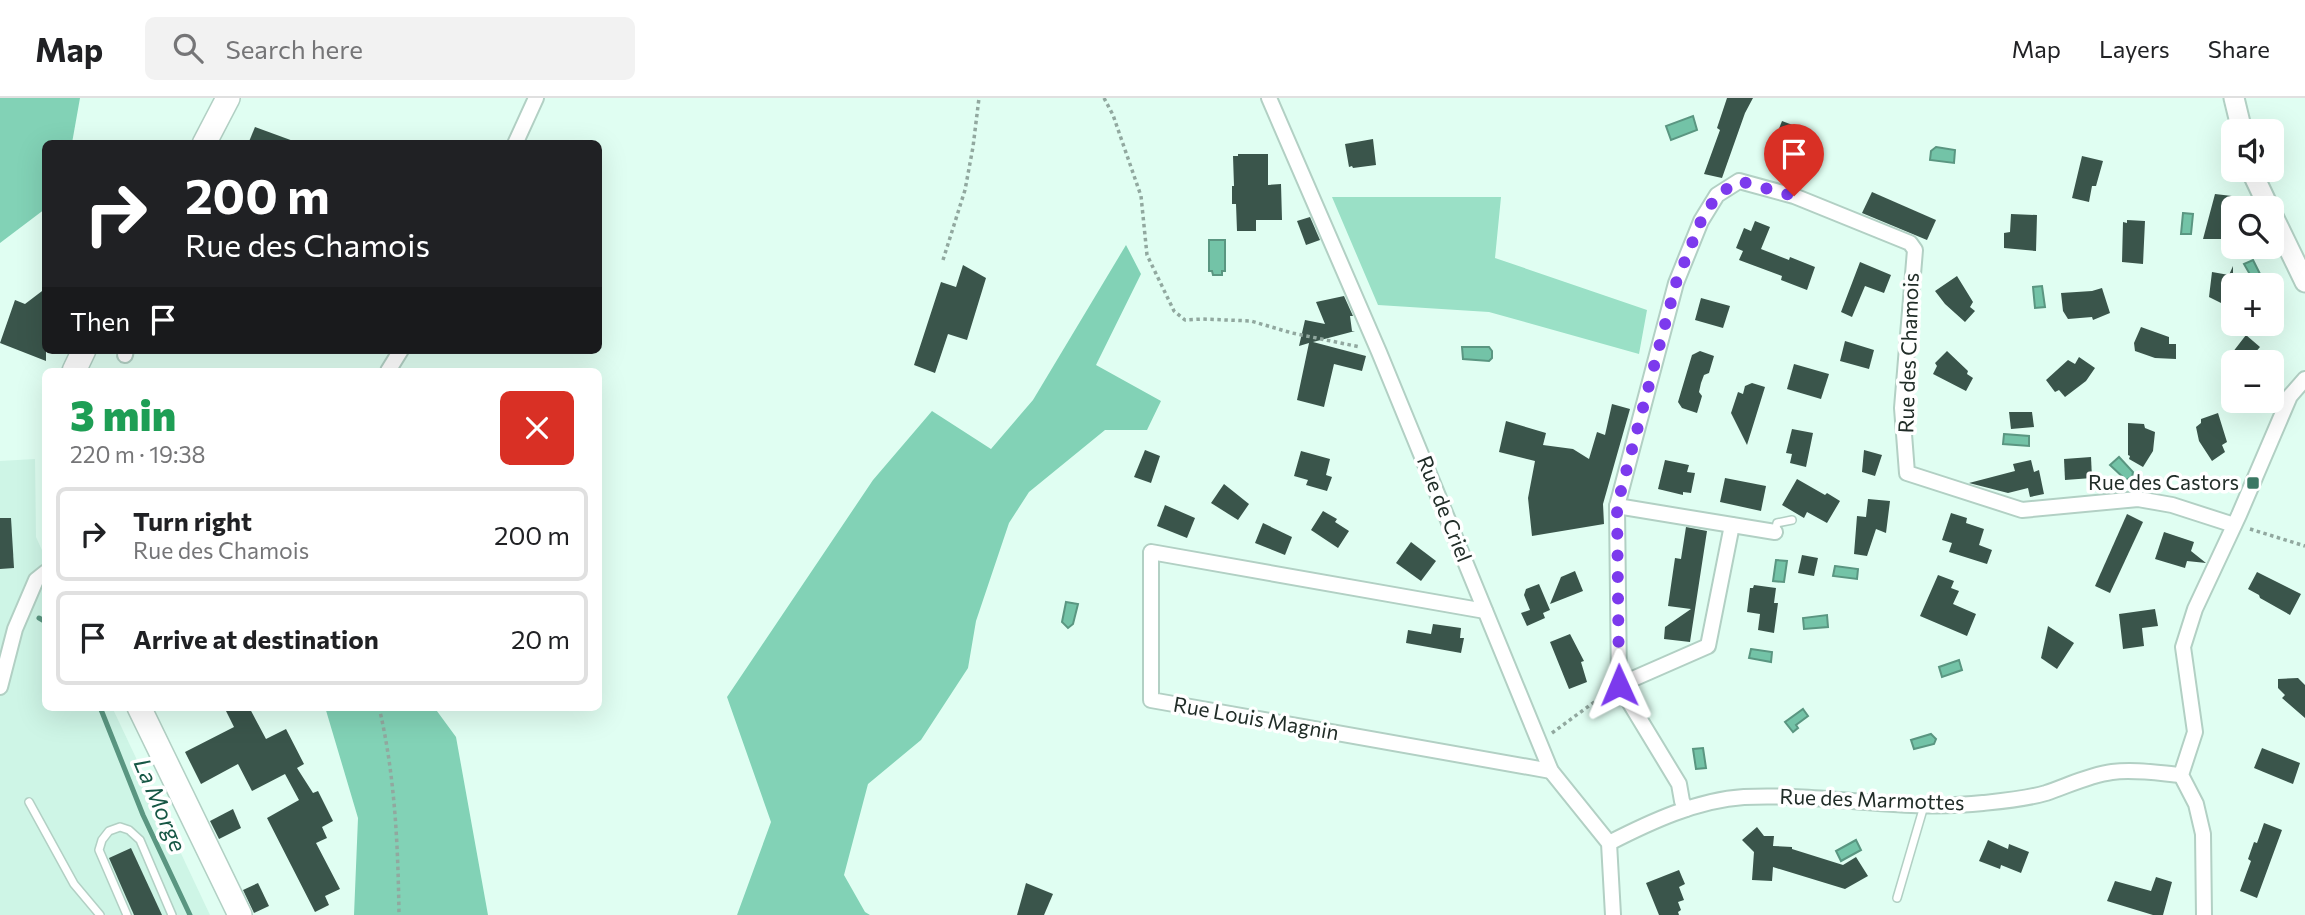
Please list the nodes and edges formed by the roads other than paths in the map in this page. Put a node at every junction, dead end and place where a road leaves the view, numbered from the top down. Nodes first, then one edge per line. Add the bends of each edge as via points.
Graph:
1 (228, 98) edge
2 (536, 98) edge
3 (1269, 98) edge
4 (2234, 98) edge
5 (2239, 119) edge
6 (206, 140) edge
7 (516, 140) edge
8 (2284, 239) edge
9 (2305, 282) edge
10 (2305, 379) edge
11 (1617, 506) junction
12 (1792, 520) dead end
13 (1732, 525) junction
14 (2234, 526) junction
15 (1775, 533) joint
16 (42, 575) edge
17 (1485, 611) junction
18 (1619, 685) junction
19 (0, 687) edge
20 (141, 711) edge
21 (1551, 771) junction
22 (2181, 775) junction
23 (29, 802) dead end
24 (1924, 806) junction
25 (1686, 809) junction
26 (1608, 843) junction
27 (1897, 898) dead end
28 (100, 915) edge
29 (127, 915) edge
30 (172, 915) edge
31 (240, 915) edge
32 (1613, 915) edge
33 (2204, 915) edge

1 - 6 main road
2 - 7 street
3 - 17 street, Rue de Criel
4 - 5 street
8 - 9 street
10 - 14 street via 2290,396
11 - 13 street
11 - 14 street, Rue des Chamois via 1676,283 1706,212 1717,195 1739,181 1794,196 1910,243 1915,250 1902,408 1907,473 2022,510 2138,499
11 - 18 street, Rue des Chamois
12 - 15 lane via 1777,523
13 - 15 street
13 - 18 street via 1709,646
14 - 22 street via 2195,609 2183,647 2195,732
16 - 19 street via 15,629
17 - 21 street, Rue de Criel
17 - 21 street, Rue Louis Magnin via 1152,552 1151,700
18 - 25 street via 1679,784
20 - 31 main road
21 - 26 street, Rue de Criel
22 - 24 street, Rue des Marmottes via 2111,772 2041,794 1982,804
22 - 33 street via 2196,804 2203,834
23 - 28 lane via 75,884
24 - 25 street, Rue des Marmottes via 1742,797
24 - 27 lane
25 - 26 street, Rue des Marmottes
26 - 32 street
29 - 30 lane via 99,850 109,831 120,827 140,840

